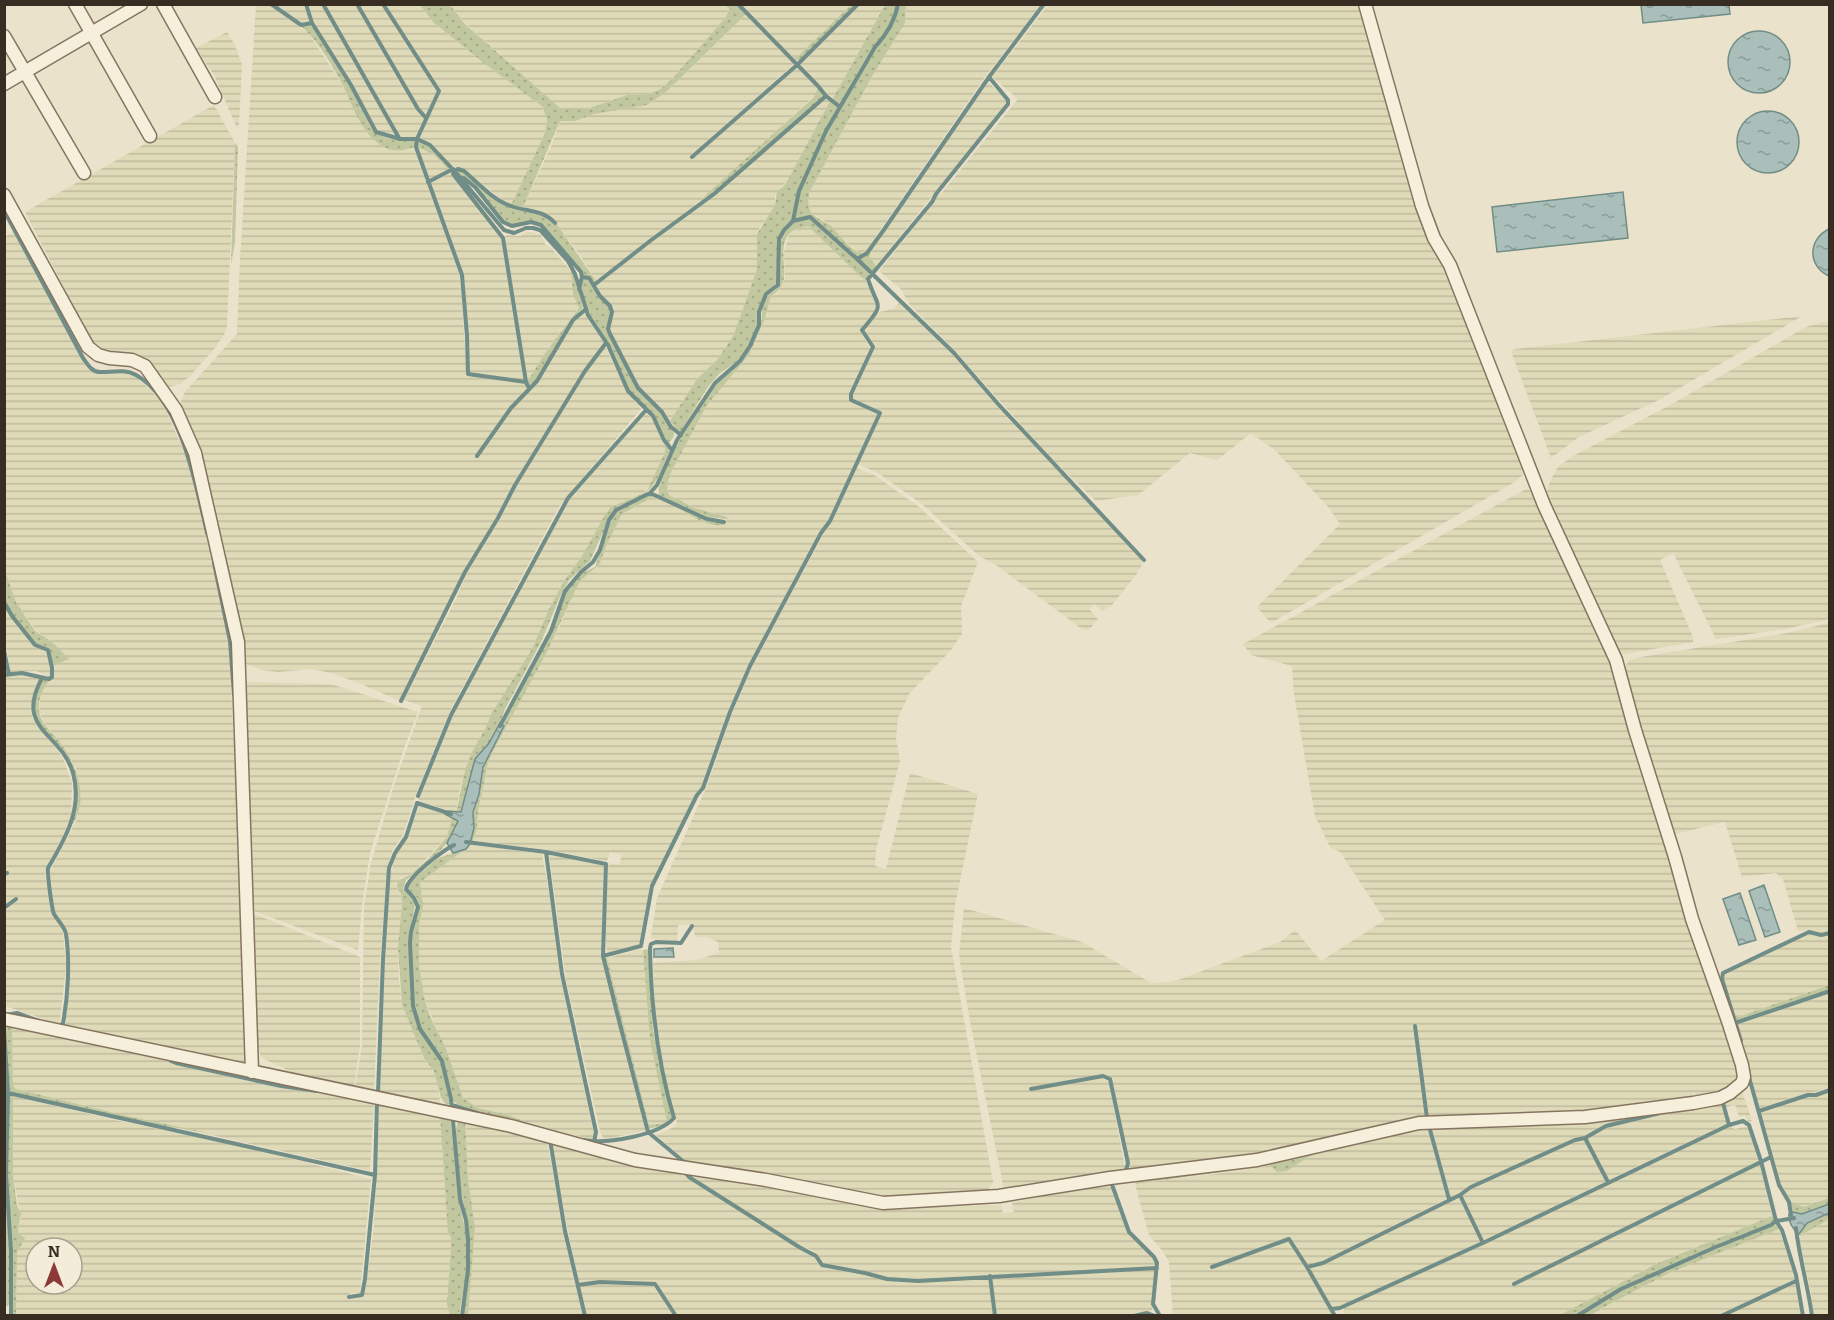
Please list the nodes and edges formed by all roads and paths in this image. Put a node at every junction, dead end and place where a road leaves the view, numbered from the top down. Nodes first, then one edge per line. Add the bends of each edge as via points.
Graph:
1 (75, 4) edge
2 (141, 4) edge
3 (163, 4) edge
4 (1365, 4) edge
5 (92, 33) junction
6 (4, 36) edge
7 (25, 72) junction
8 (4, 84) edge
9 (215, 97) dead end
10 (150, 136) dead end
11 (84, 173) dead end
12 (4, 195) edge
13 (4, 1018) edge
14 (252, 1072) junction

1 - 5 street
2 - 5 street
3 - 9 street
4 - 14 street via 1434,238 1450,265 1544,505 1616,660 1692,919 1742,1065 1744,1077 1737,1088 1720,1098 1657,1108 1585,1117 1419,1122 1257,1160 999,1196 883,1203 635,1160 511,1126
5 - 7 street
5 - 10 street
6 - 7 street
7 - 8 street
7 - 11 street
12 - 14 street via 88,347 109,358 132,360 145,366 176,410 195,453 238,642
13 - 14 street

